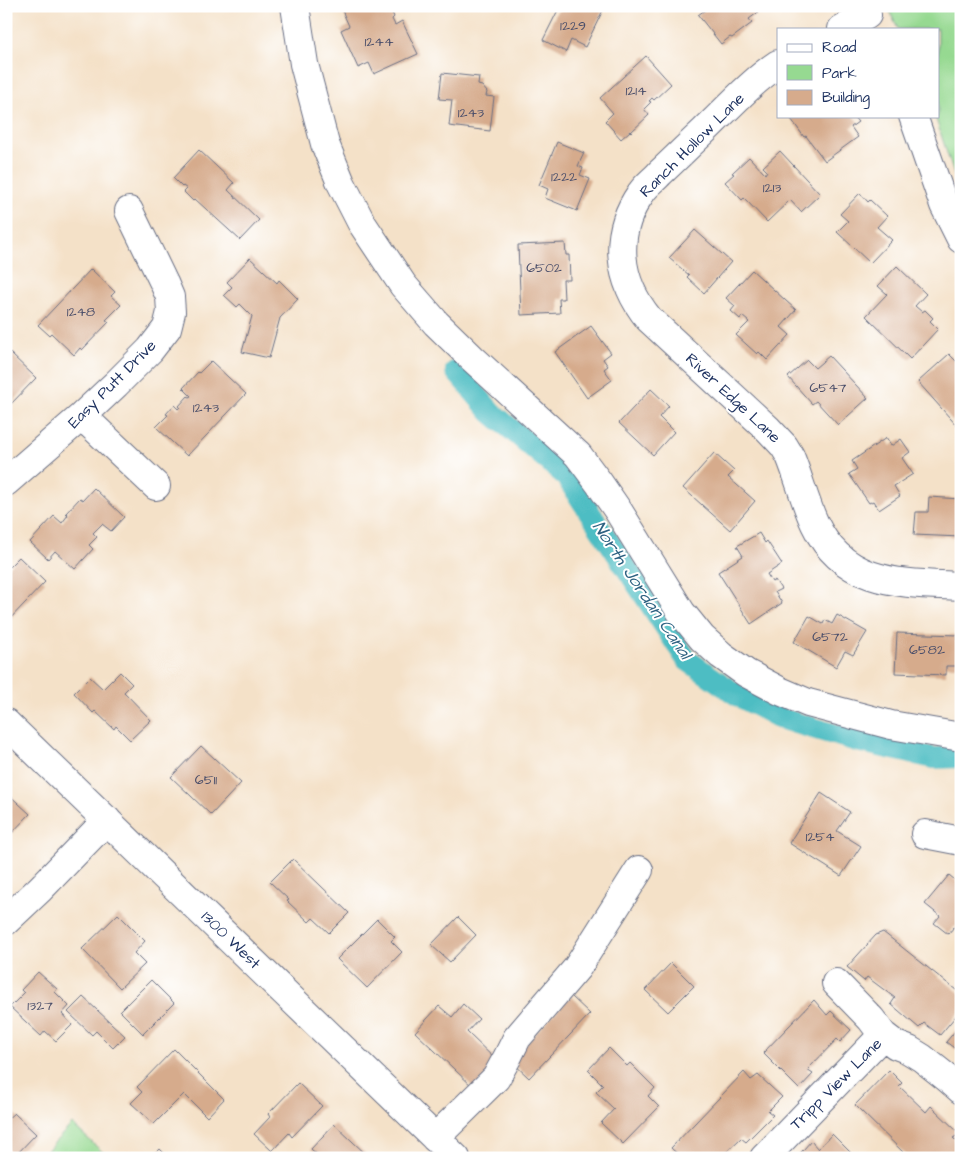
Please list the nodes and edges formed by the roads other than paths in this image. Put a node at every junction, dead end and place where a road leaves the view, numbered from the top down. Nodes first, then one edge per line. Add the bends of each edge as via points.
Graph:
1 (295, 6) edge
2 (867, 17) edge
3 (844, 28) edge
4 (777, 65) edge
5 (914, 118) edge
6 (129, 211) dead end
7 (623, 238) joint
8 (961, 239) edge
9 (82, 416) junction
10 (6, 482) edge
11 (156, 486) dead end
12 (961, 586) edge
13 (6, 723) edge
14 (961, 737) edge
15 (107, 820) junction
16 (924, 834) dead end
17 (961, 841) edge
18 (640, 870) dead end
19 (6, 921) edge
20 (836, 983) dead end
21 (883, 1035) junction
22 (961, 1090) edge
23 (435, 1138) junction
24 (456, 1158) edge
25 (764, 1158) edge

1 - 14 street via 304,64 325,144 361,222 403,285 436,323 578,455 620,512 681,612 702,638 746,673 808,703
2 - 3 street
4 - 7 street, Ranch Hollow Lane via 642,191 629,213
5 - 8 street via 944,205
6 - 9 street, Easy Putt Drive via 170,297 171,312 166,328 150,350
7 - 12 street, River Edge Lane via 622,264 641,310 784,446 815,524 834,552 875,578
9 - 10 street, Easy Putt Drive
9 - 11 street
13 - 15 street, 1300 West
15 - 19 street
15 - 23 street, 1300 West
16 - 17 street
18 - 23 street via 577,968 517,1038 496,1078
20 - 21 street
21 - 22 street, Tripp View Lane via 896,1046 922,1058
21 - 25 street, Tripp View Lane
23 - 24 street, 1300 West

